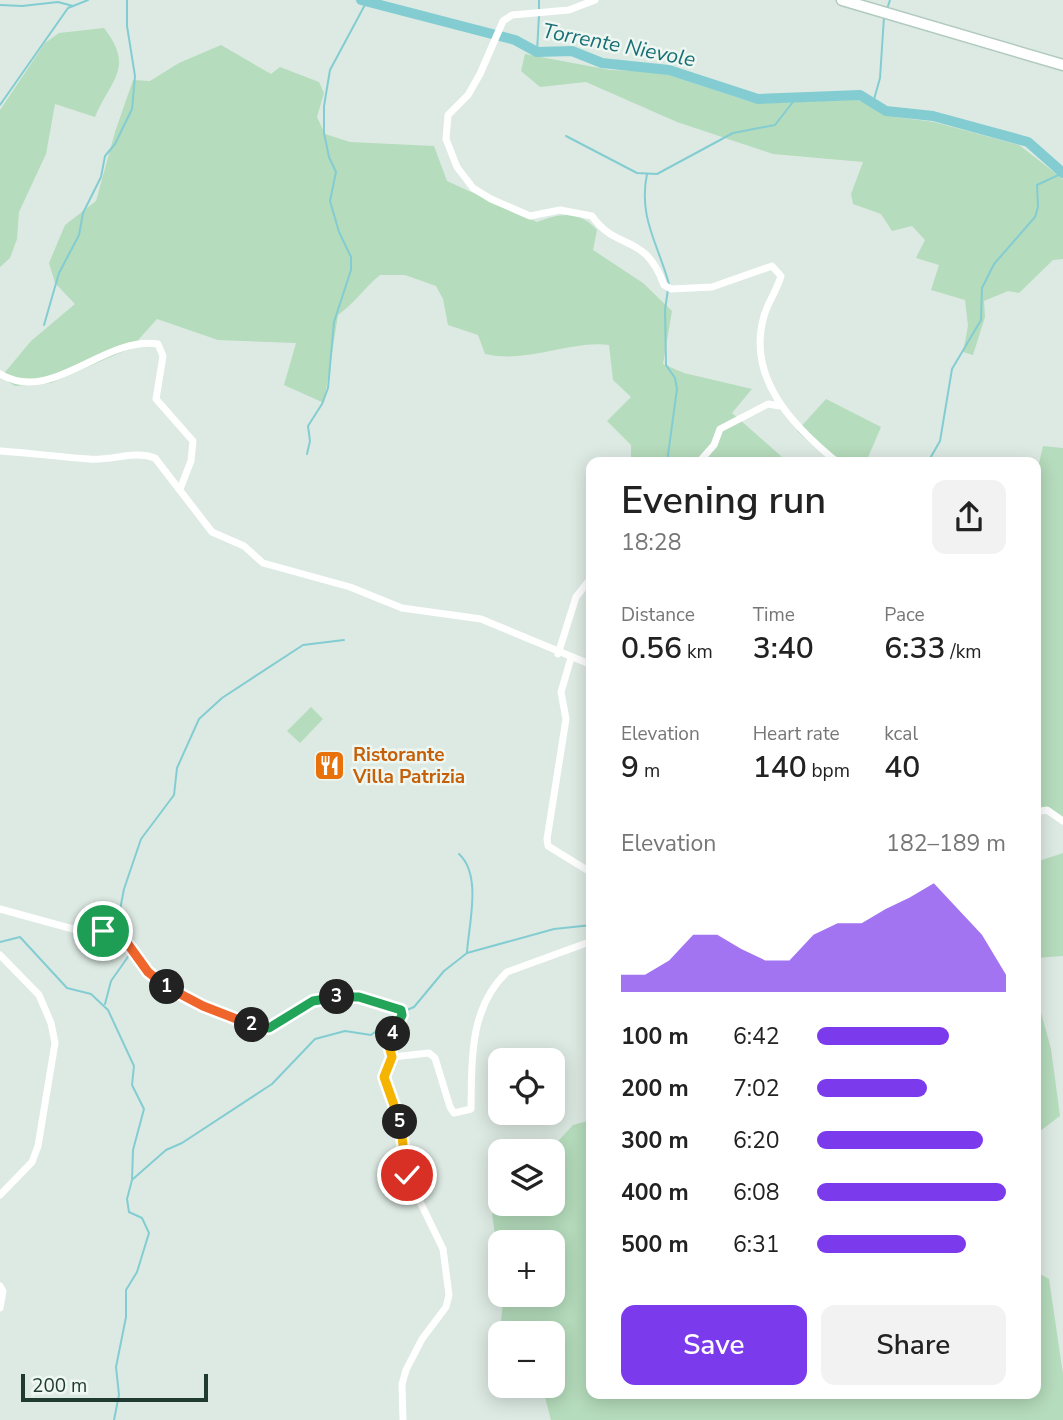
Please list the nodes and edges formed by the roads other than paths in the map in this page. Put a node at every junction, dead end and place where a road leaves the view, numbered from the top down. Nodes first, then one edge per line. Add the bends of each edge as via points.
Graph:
1 (595, 0) edge
2 (842, 0) edge
3 (1063, 65) edge
4 (0, 374) edge
5 (780, 405) junction
6 (0, 451) edge
7 (703, 457) edge
8 (832, 457) edge
9 (180, 489) junction
10 (586, 584) edge
11 (558, 654) junction
12 (570, 658) junction
13 (586, 664) edge
14 (1041, 811) edge
15 (1063, 821) edge
16 (586, 869) edge
17 (0, 909) edge
18 (586, 943) edge
19 (0, 955) edge
20 (392, 1057) junction
21 (0, 1195) edge
22 (0, 1286) edge
23 (0, 1308) edge
24 (403, 1420) edge

1 - 5 street via 569,10 512,15 499,27 468,95 448,115 446,139 457,167 473,188 530,216 560,210 592,216 602,230 643,250 671,289 712,287 772,267 778,270 781,276 764,315 759,344 762,364
2 - 3 street
4 - 9 street via 24,384 43,382 116,348 158,344 163,356 156,399 193,441
5 - 7 street via 768,404 720,429
5 - 8 street
6 - 9 street via 91,459 141,453 155,458
9 - 11 street via 212,532 244,546 262,562 351,587 402,608 481,620
10 - 11 street via 576,597
11 - 12 street
12 - 13 street
12 - 16 street via 561,692 566,719 547,839 548,846
14 - 15 street
17 - 20 street via 84,932 117,929 153,978 203,1006 263,1028 322,999 359,997 398,1008 402,1015 390,1042
18 - 20 street via 507,972 497,981 476,1023 471,1109 454,1113 435,1058 429,1053
19 - 21 street via 39,995 54,1042 35,1154
20 - 24 street via 384,1077 402,1133 407,1175 443,1249 449,1295 406,1370
22 - 23 street

